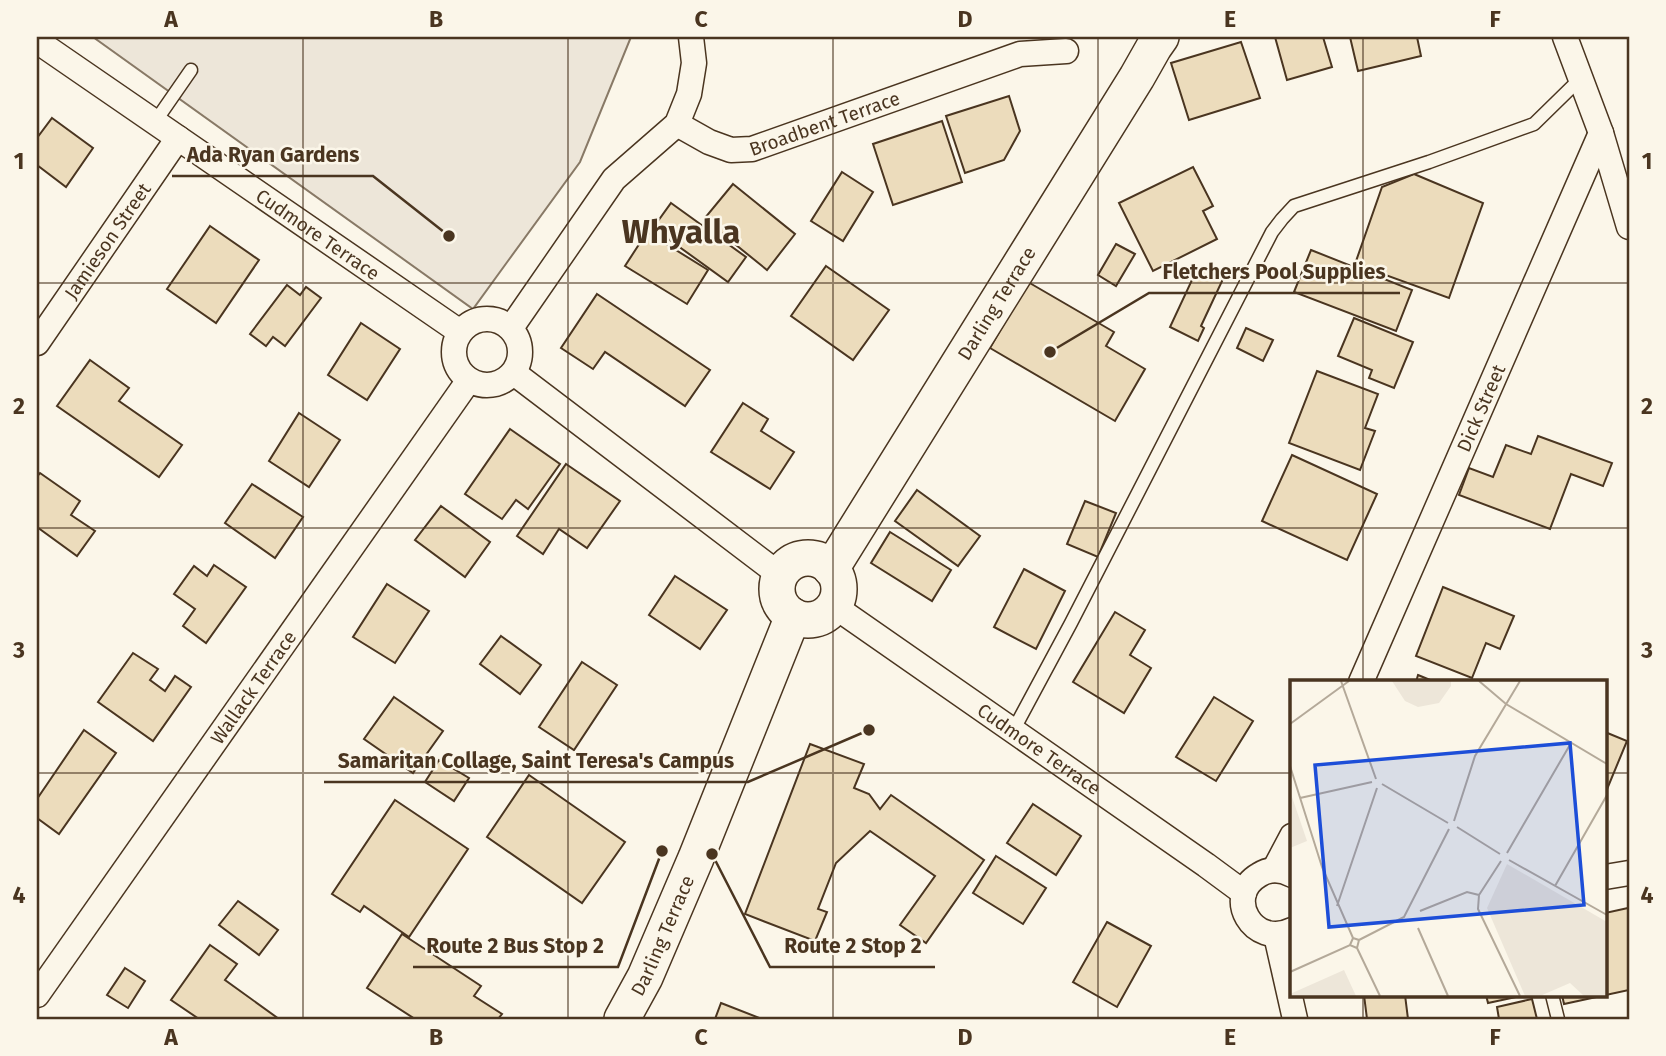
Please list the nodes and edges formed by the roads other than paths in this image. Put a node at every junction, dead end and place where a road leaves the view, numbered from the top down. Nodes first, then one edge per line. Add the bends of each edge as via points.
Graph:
1 (691, 37) edge
2 (1161, 37) edge
3 (1565, 37) edge
4 (37, 41) edge
5 (1066, 51) dead end
6 (191, 70) dead end
7 (1581, 78) junction
8 (155, 122) junction
9 (677, 124) junction
10 (1601, 133) junction
11 (178, 138) junction
12 (1629, 228) edge
13 (511, 328) junction
14 (460, 332) junction
15 (37, 343) edge
16 (514, 373) junction
17 (468, 380) junction
18 (831, 569) junction
19 (780, 575) junction
20 (834, 606) junction
21 (793, 616) junction
22 (1361, 680) edge
23 (1013, 731) junction
24 (1290, 844) edge
25 (1283, 872) edge
26 (1629, 873) edge
27 (1606, 877) edge
28 (1244, 893) junction
29 (1284, 932) edge
30 (1290, 979) edge
31 (37, 995) edge
32 (1292, 996) edge
33 (1552, 996) edge
34 (622, 1019) edge
35 (1295, 1019) edge
36 (1558, 1019) edge

1 - 9 street via 694,63 689,94
2 - 18 main road, Darling Terrace
3 - 7 street
4 - 8 street, Cudmore Terrace
5 - 9 street, Broadbent Terrace via 1020,54 752,149 731,150
6 - 8 lane
7 - 10 street
7 - 23 lane via 1534,124 1294,206 1282,219
8 - 11 street, Cudmore Terrace
9 - 13 street via 614,179
10 - 12 street
10 - 22 street, Dick Street
11 - 14 street, Cudmore Terrace
11 - 15 street, Jamieson Street
13 - 14 street via 479,319
13 - 16 street via 521,348
14 - 17 street via 455,363
16 - 17 street via 489,386
16 - 19 street
17 - 31 street, Wallack Terrace
18 - 19 main road via 815,559 805,559 795,561
18 - 20 main road via 839,587
19 - 21 main road via 777,594 785,611
20 - 21 main road via 820,618
20 - 23 street, Cudmore Terrace
21 - 34 main road, Darling Terrace via 696,858
23 - 28 street, Cudmore Terrace
24 - 25 street
25 - 28 street via 1264,872
26 - 27 street
28 - 29 street via 1245,913 1257,929
29 - 30 street
32 - 35 street
33 - 36 lane

